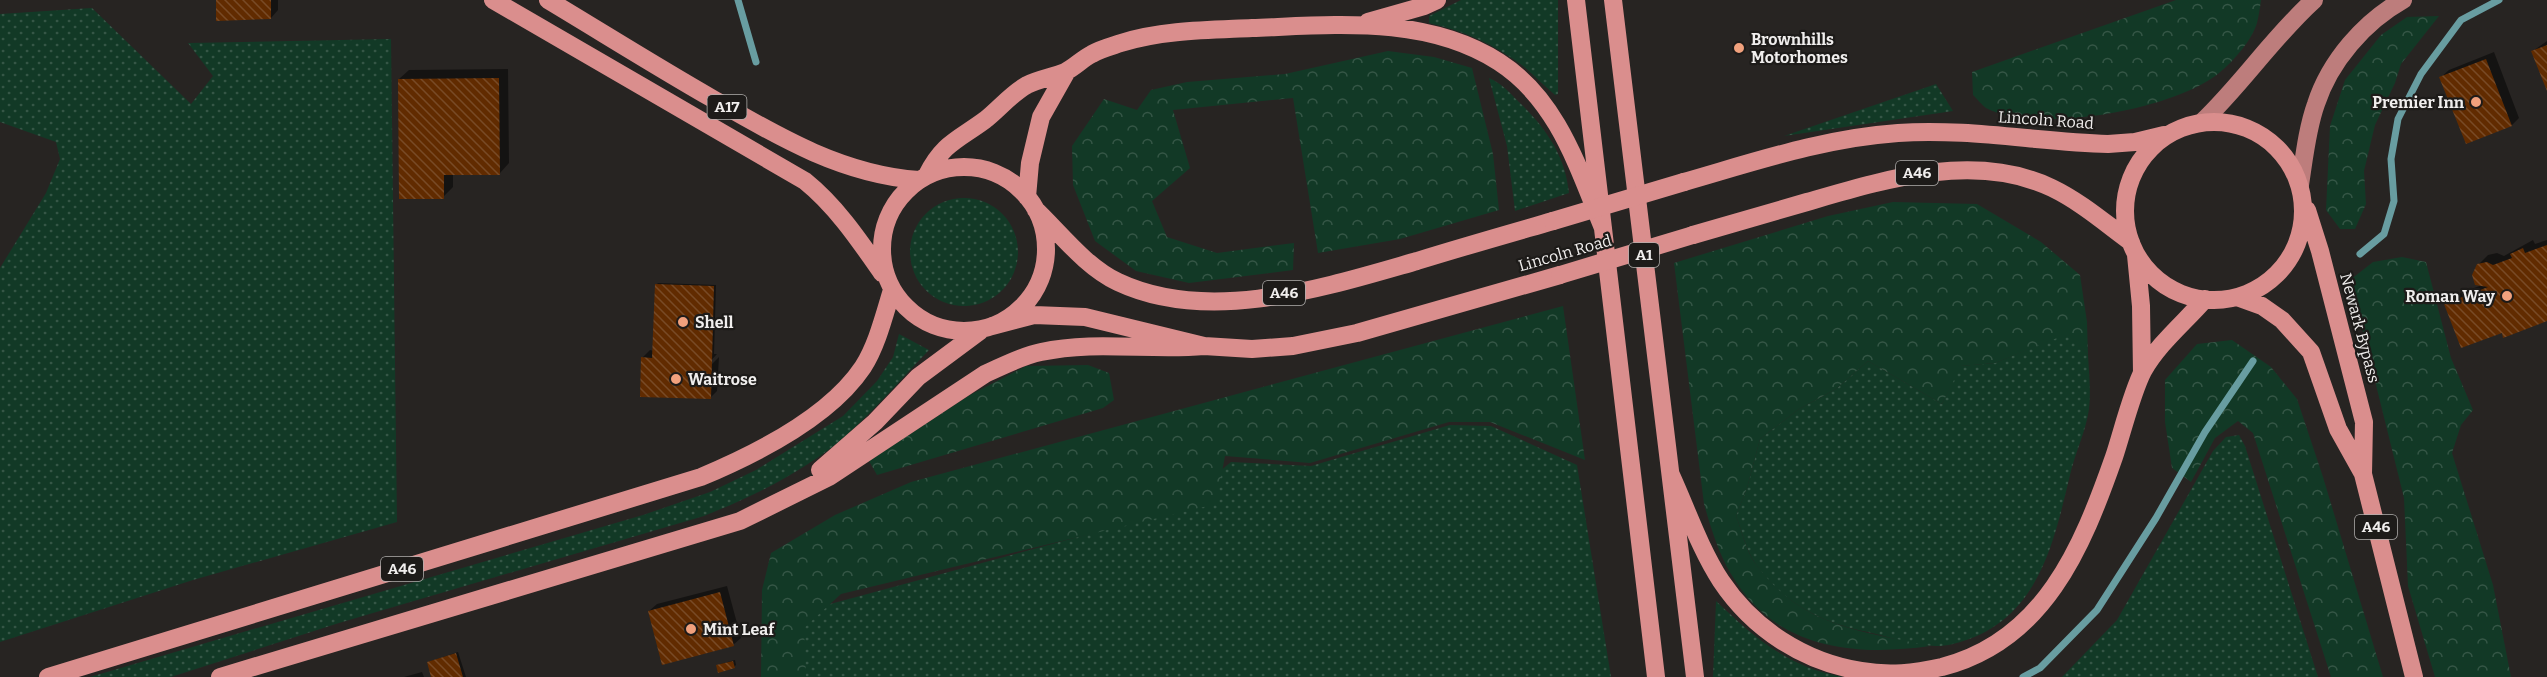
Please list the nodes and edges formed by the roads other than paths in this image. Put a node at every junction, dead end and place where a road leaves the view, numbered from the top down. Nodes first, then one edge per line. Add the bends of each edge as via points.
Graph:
1 (493, 0) edge
2 (548, 0) edge
3 (1437, 0) edge
4 (1576, 0) edge
5 (1613, 0) edge
6 (2314, 0) edge
7 (2403, 0) edge
8 (1360, 24) junction
9 (1067, 71) junction
10 (2202, 122) junction
11 (2168, 134) junction
12 (923, 177) junction
13 (2301, 190) junction
14 (1032, 204) junction
15 (1603, 228) junction
16 (2133, 247) junction
17 (889, 285) junction
18 (2237, 297) junction
19 (2205, 299) junction
20 (987, 328) junction
21 (1204, 346) junction
22 (2142, 373) junction
23 (1671, 474) junction
24 (2363, 474) junction
25 (785, 499) junction
26 (1896, 676) edge
27 (48, 677) edge
28 (220, 677) edge
29 (1656, 677) edge
30 (1695, 677) edge
31 (2414, 677) edge

1 - 17 highway, A17 via 805,181 836,211
2 - 12 highway, A17 via 795,145 872,173
3 - 8 highway
4 - 15 highway, A1
5 - 23 highway, A1
6 - 10 main road
7 - 13 main road via 2368,24 2327,78 2315,106
8 - 9 highway via 1167,34 1092,53
8 - 15 highway via 1451,39 1501,63 1552,114
9 - 12 highway via 1025,86 940,152
9 - 14 highway via 1041,117 1030,163
10 - 11 highway
10 - 13 highway via 2236,124 2258,133 2284,155
11 - 14 highway, Lincoln Road / A46, bridge via 2108,144 1941,133 1860,136 1684,182 1338,283 1261,297 1163,297 1116,281 1090,264
11 - 16 highway via 2145,155 2130,182 2125,212
12 - 14 highway via 957,167 984,169 1009,180
12 - 17 highway via 903,193 887,219 881,249
13 - 18 highway via 2302,225 2293,254 2269,281
13 - 24 highway, Newark Bypass / A46 via 2364,422
14 - 20 highway via 1046,244 1041,278 1022,307
15 - 29 highway, A1
16 - 19 highway via 2164,285
16 - 21 highway, Lincoln Road / A46, bridge via 2083,206 2050,187 2018,177 1979,172 1922,173 1884,179 1318,342 1252,349
16 - 22 highway via 2141,306
17 - 20 highway via 913,314 934,326 957,331
17 - 27 highway, A46 via 875,341 863,367 846,388 798,426 744,458 701,477
18 - 19 highway
18 - 24 highway, Newark Bypass / A46 via 2262,306 2282,320 2311,352 2338,429
19 - 22 highway via 2164,341
20 - 21 highway, Lincoln Road / A46 via 1034,315 1085,317
20 - 25 highway, A46 via 918,377 850,446
21 - 25 highway, A46 via 1071,347 1010,362 954,393 828,477
22 - 26 highway via 2082,538 2035,613 1979,654 1958,663
23 - 26 highway via 1720,579 1754,620 1784,642 1825,662
23 - 30 highway, A1
24 - 31 highway, Newark Bypass / A46
25 - 28 highway, A46 via 740,521

